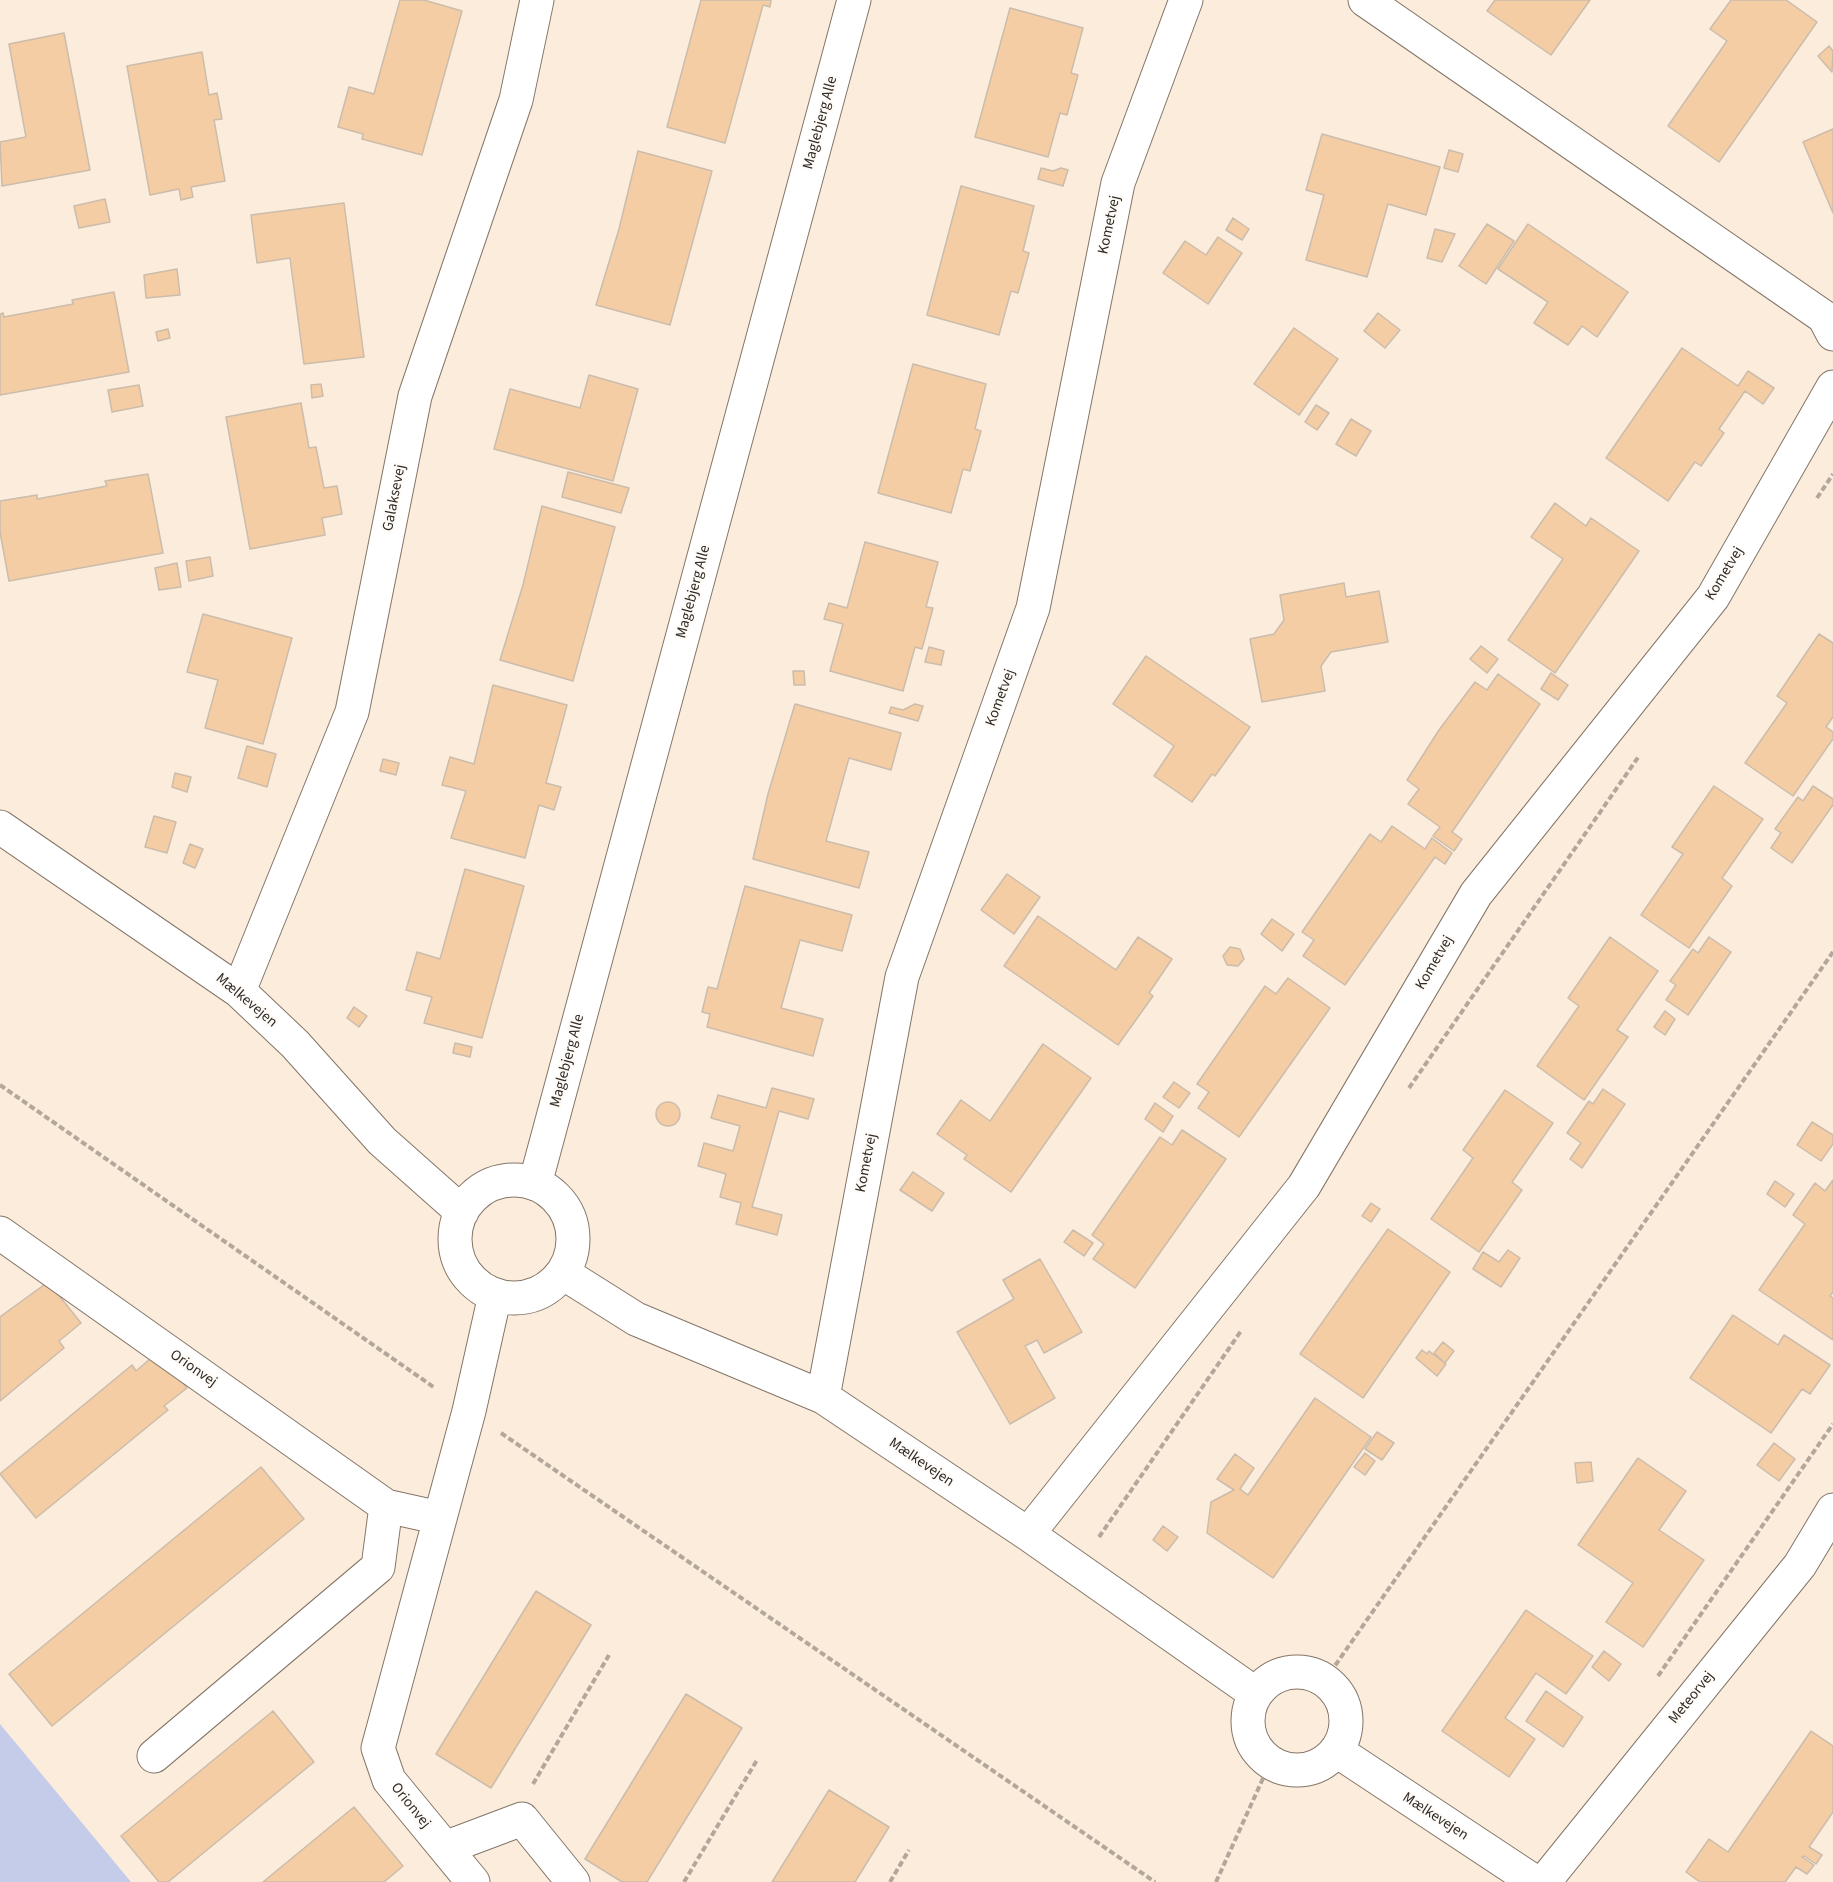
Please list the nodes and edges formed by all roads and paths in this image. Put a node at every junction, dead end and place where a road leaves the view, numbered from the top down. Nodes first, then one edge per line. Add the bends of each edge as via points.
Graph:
1 (537, 0) edge
2 (854, 0) edge
3 (1186, 0) edge
4 (1365, 0) edge
5 (1833, 334) edge
6 (1833, 387) edge
7 (1833, 474) edge
8 (1813, 504) dead end
9 (1642, 751) dead end
10 (0, 827) edge
11 (1833, 952) edge
12 (239, 991) junction
13 (0, 1085) edge
14 (1404, 1096) dead end
15 (535, 1184) junction
16 (462, 1212) junction
17 (0, 1233) edge
18 (563, 1273) junction
19 (495, 1295) junction
20 (1247, 1323) dead end
21 (822, 1397) junction
22 (469, 1411) junction
23 (1833, 1424) edge
24 (386, 1506) junction
25 (1833, 1510) edge
26 (440, 1518) junction
27 (1029, 1534) junction
28 (1076, 1570) junction
29 (609, 1655) dead end
30 (1325, 1680) junction
31 (1652, 1685) dead end
32 (1256, 1694) junction
33 (1337, 1751) junction
34 (154, 1756) dead end
35 (758, 1760) dead end
36 (1270, 1762) junction
37 (522, 1819) junction
38 (445, 1848) junction
39 (909, 1850) dead end
40 (473, 1882) edge
41 (573, 1882) edge
42 (684, 1882) edge
43 (890, 1882) edge
44 (1155, 1882) edge
45 (1216, 1882) edge
46 (1534, 1882) edge
47 (1544, 1882) edge

1 - 12 street, Galaksevej via 516,100 415,396 352,712
2 - 15 street, Maglebjerg Alle
3 - 21 street, Kometvej via 1118,183 1033,608 902,977
4 - 5 street via 1824,317
6 - 27 street, Kometvej via 1713,597 1476,894 1304,1186
7 - 8 path
9 - 14 path
10 - 12 street, Mælkevejen
11 - 30 path
12 - 16 street, Mælkevejen via 295,1044 382,1141
13 - 22 path
15 - 16 street via 518,1180 493,1184 472,1198
15 - 18 street via 563,1205 571,1221 571,1256
16 - 19 street via 456,1231 457,1251 464,1270
17 - 24 street, Orionvej
18 - 19 street via 533,1295
18 - 21 street, Mælkevejen via 636,1319
19 - 22 street, Orionvej
20 - 28 path
21 - 27 street, Mælkevejen
22 - 26 street, Orionvej
22 - 44 path
23 - 31 path
24 - 26 street, Orionvej
24 - 34 street via 378,1567
25 - 47 street, Meteorvej via 1800,1565
26 - 38 street, Orionvej via 378,1748 388,1780
27 - 28 street, Mælkevejen
28 - 32 street, Mælkevejen
29 - 37 path via 531,1788
30 - 32 street via 1311,1673 1280,1674
30 - 33 street via 1337,1691 1347,1721
32 - 36 street via 1248,1723 1251,1739
33 - 36 street via 1313,1768 1291,1769
33 - 46 street, Mælkevejen
35 - 42 path
36 - 45 path
37 - 38 street
37 - 41 street
38 - 40 street, Orionvej
39 - 43 path

